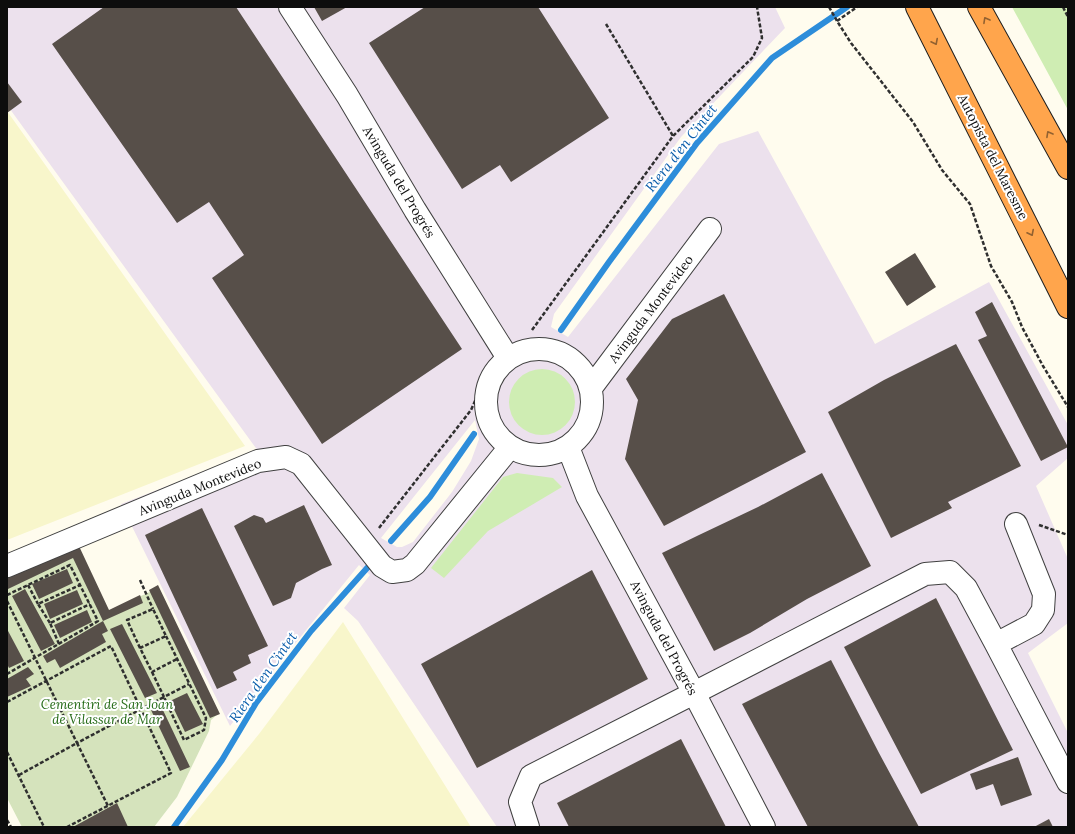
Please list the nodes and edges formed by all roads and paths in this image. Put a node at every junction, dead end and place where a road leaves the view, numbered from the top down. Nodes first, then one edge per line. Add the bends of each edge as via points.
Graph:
1 (290, 7) edge
2 (757, 7) edge
3 (829, 7) edge
4 (857, 7) edge
5 (917, 7) edge
6 (979, 7) edge
7 (1063, 7) edge
8 (1068, 18) edge
9 (837, 21) junction
10 (606, 24) dead end
11 (673, 136) junction
12 (1068, 168) edge
13 (710, 229) dead end
14 (1068, 307) edge
15 (532, 330) dead end
16 (504, 351) junction
17 (591, 388) junction
18 (1068, 407) edge
19 (510, 447) junction
20 (568, 447) junction
21 (1016, 524) joint
22 (379, 529) dead end
23 (1068, 535) edge
24 (7, 566) edge
25 (140, 580) dead end
26 (28, 585) junction
27 (80, 585) junction
28 (7, 595) edge
29 (7, 601) edge
30 (38, 604) junction
31 (90, 604) junction
32 (153, 609) junction
33 (50, 623) junction
34 (166, 636) junction
35 (59, 644) junction
36 (996, 644) junction
37 (140, 648) junction
38 (35, 658) junction
39 (177, 659) junction
40 (152, 672) junction
41 (7, 673) edge
42 (46, 681) junction
43 (189, 684) junction
44 (694, 693) junction
45 (164, 697) junction
46 (7, 702) edge
47 (141, 709) junction
48 (77, 743) junction
49 (7, 752) edge
50 (19, 775) junction
51 (1068, 782) edge
52 (108, 806) junction
53 (7, 820) edge
54 (11, 827) edge
55 (44, 827) edge
56 (67, 827) edge
57 (528, 827) edge
58 (764, 827) edge

1 - 16 street, Avinguda del Progrés via 348,95 415,210
2 - 11 path via 762,38 753,58
3 - 9 path
4 - 9 path
5 -> 14 highway, Autopista del Maresme
12 -> 6 highway
7 - 8 path
9 - 18 path via 851,43 913,122 942,170 970,204 991,266 1012,302 1043,366
10 - 11 path
11 - 15 path
13 - 17 street, Avinguda Montevideo
16 - 17 street via 541,348 559,352 578,365
16 - 19 street via 488,388 486,407 492,428
16 - 22 path via 472,410
17 - 20 street via 592,408 586,427
19 - 20 street via 535,456 554,454
19 - 24 street, Avinguda Montevideo via 408,570 392,572 382,566 301,464 286,458 258,462
20 - 44 street, Avinguda del Progrés via 587,496
21 - 23 path via 1038,525
21 - 36 street via 1044,594 1043,610 1034,624
25 - 32 path
26 - 27 path via 70,565
26 - 28 path
26 - 30 path
27 - 30 path
27 - 31 path
29 - 38 path
30 - 33 path
31 - 33 path
31 - 35 path via 98,621
32 - 34 path
32 - 37 path via 127,620
33 - 35 path
34 - 37 path
34 - 39 path
35 - 38 path
36 - 44 street via 966,588 950,572 925,574
36 - 51 street
37 - 40 path
38 - 41 path
38 - 42 path
39 - 40 path
39 - 43 path
40 - 45 path
42 - 46 path
42 - 47 path via 111,646
42 - 48 path
43 - 45 path
43 - 45 path via 206,718 204,730 184,740
44 - 57 street via 531,776 520,802
44 - 58 street, Avinguda del Progrés
45 - 47 path
47 - 48 path
47 - 52 path via 171,772
48 - 50 path
48 - 52 path
49 - 50 path
50 - 55 path
52 - 56 path
53 - 54 path

